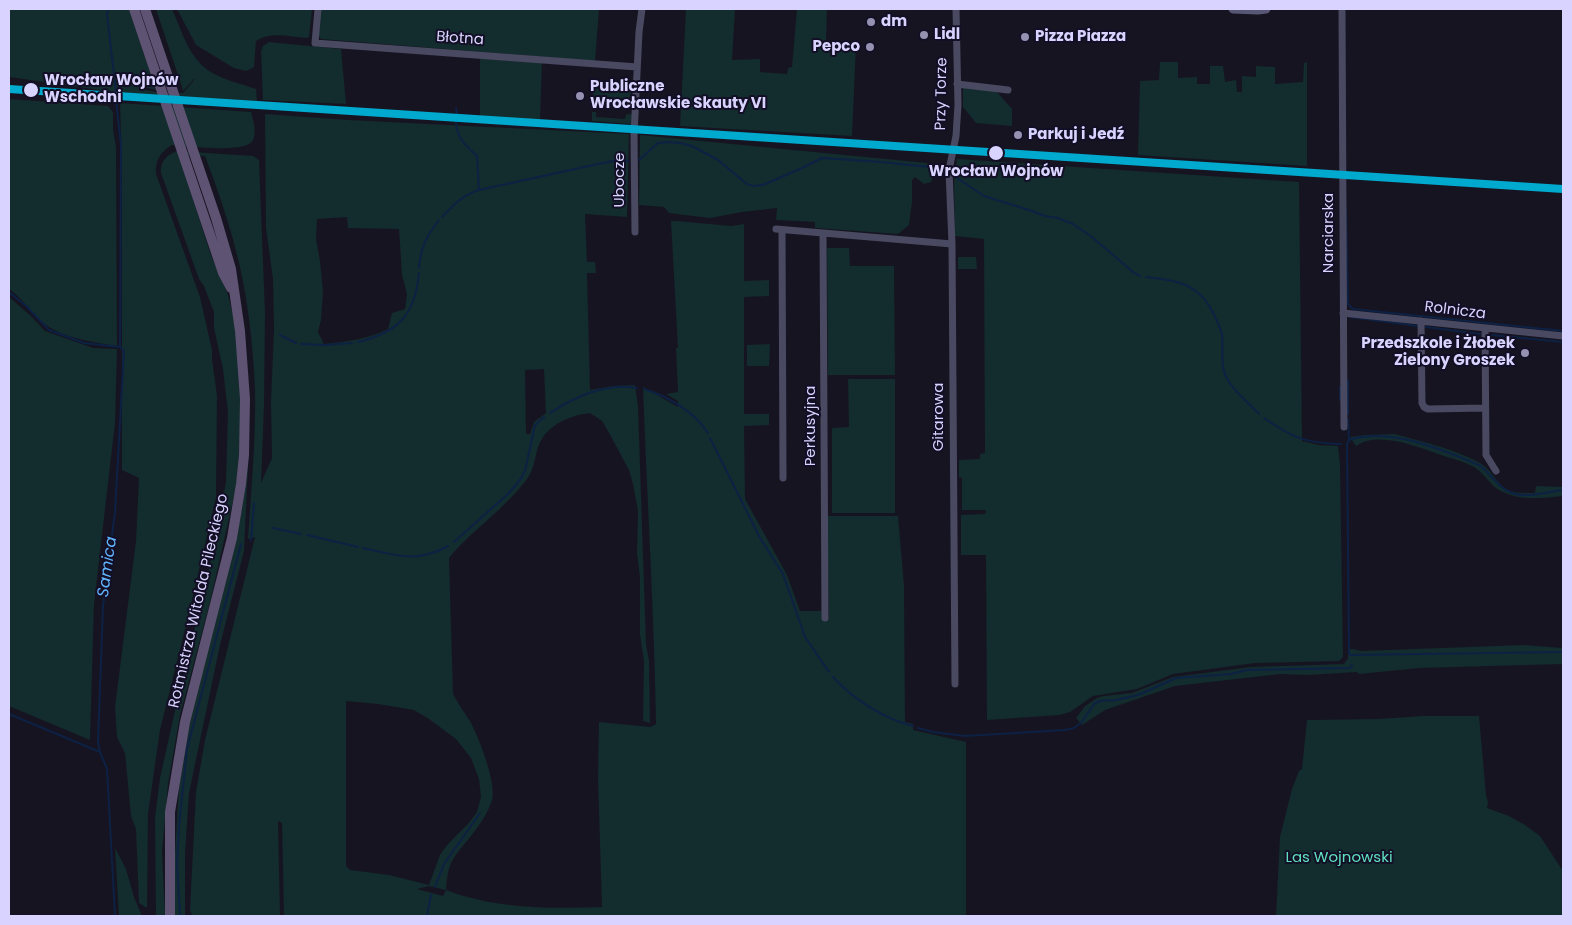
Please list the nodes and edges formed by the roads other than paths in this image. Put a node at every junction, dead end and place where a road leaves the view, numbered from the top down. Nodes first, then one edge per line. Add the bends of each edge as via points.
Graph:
1 (134, 9) edge
2 (145, 9) edge
3 (318, 9) edge
4 (642, 9) edge
5 (956, 9) edge
6 (1233, 9) edge
7 (1246, 9) edge
8 (1266, 9) edge
9 (1342, 9) edge
10 (637, 67) junction
11 (957, 84) junction
12 (1008, 90) dead end
13 (953, 150) joint
14 (634, 232) dead end
15 (823, 233) junction
16 (952, 244) junction
17 (233, 292) junction
18 (1343, 313) junction
19 (1421, 321) junction
20 (1485, 328) junction
21 (1563, 336) edge
22 (1486, 408) junction
23 (1344, 427) dead end
24 (1496, 471) dead end
25 (783, 478) dead end
26 (825, 618) dead end
27 (955, 684) dead end
28 (170, 916) edge

1 - 17 main road, Rotmistrza Witolda Pileckiego via 223,273
2 - 17 main road, Rotmistrza Witolda Pileckiego via 216,218 231,269
3 - 10 street, Błotna via 315,43
4 - 10 street, Ubocze
5 - 11 street, Przy Torze
6 - 7 main road
7 - 8 main road
9 - 18 street, Narciarska
10 - 14 street, Ubocze
11 - 12 street
11 - 13 street, Przy Torze via 957,127
13 - 16 street, Gitarowa via 950,170
15 - 16 street, Perkusyjna
15 - 25 street, Perkusyjna via 779,229
15 - 26 street, Perkusyjna
16 - 27 street, Gitarowa
17 - 28 main road, Rotmistrza Witolda Pileckiego via 245,391 242,474 232,538 185,722 174,784 169,836
18 - 19 street, Rolnicza
18 - 23 street, Narciarska
19 - 20 street, Rolnicza
19 - 22 street via 1424,407
20 - 21 street, Rolnicza
20 - 22 street
22 - 24 street via 1486,456

